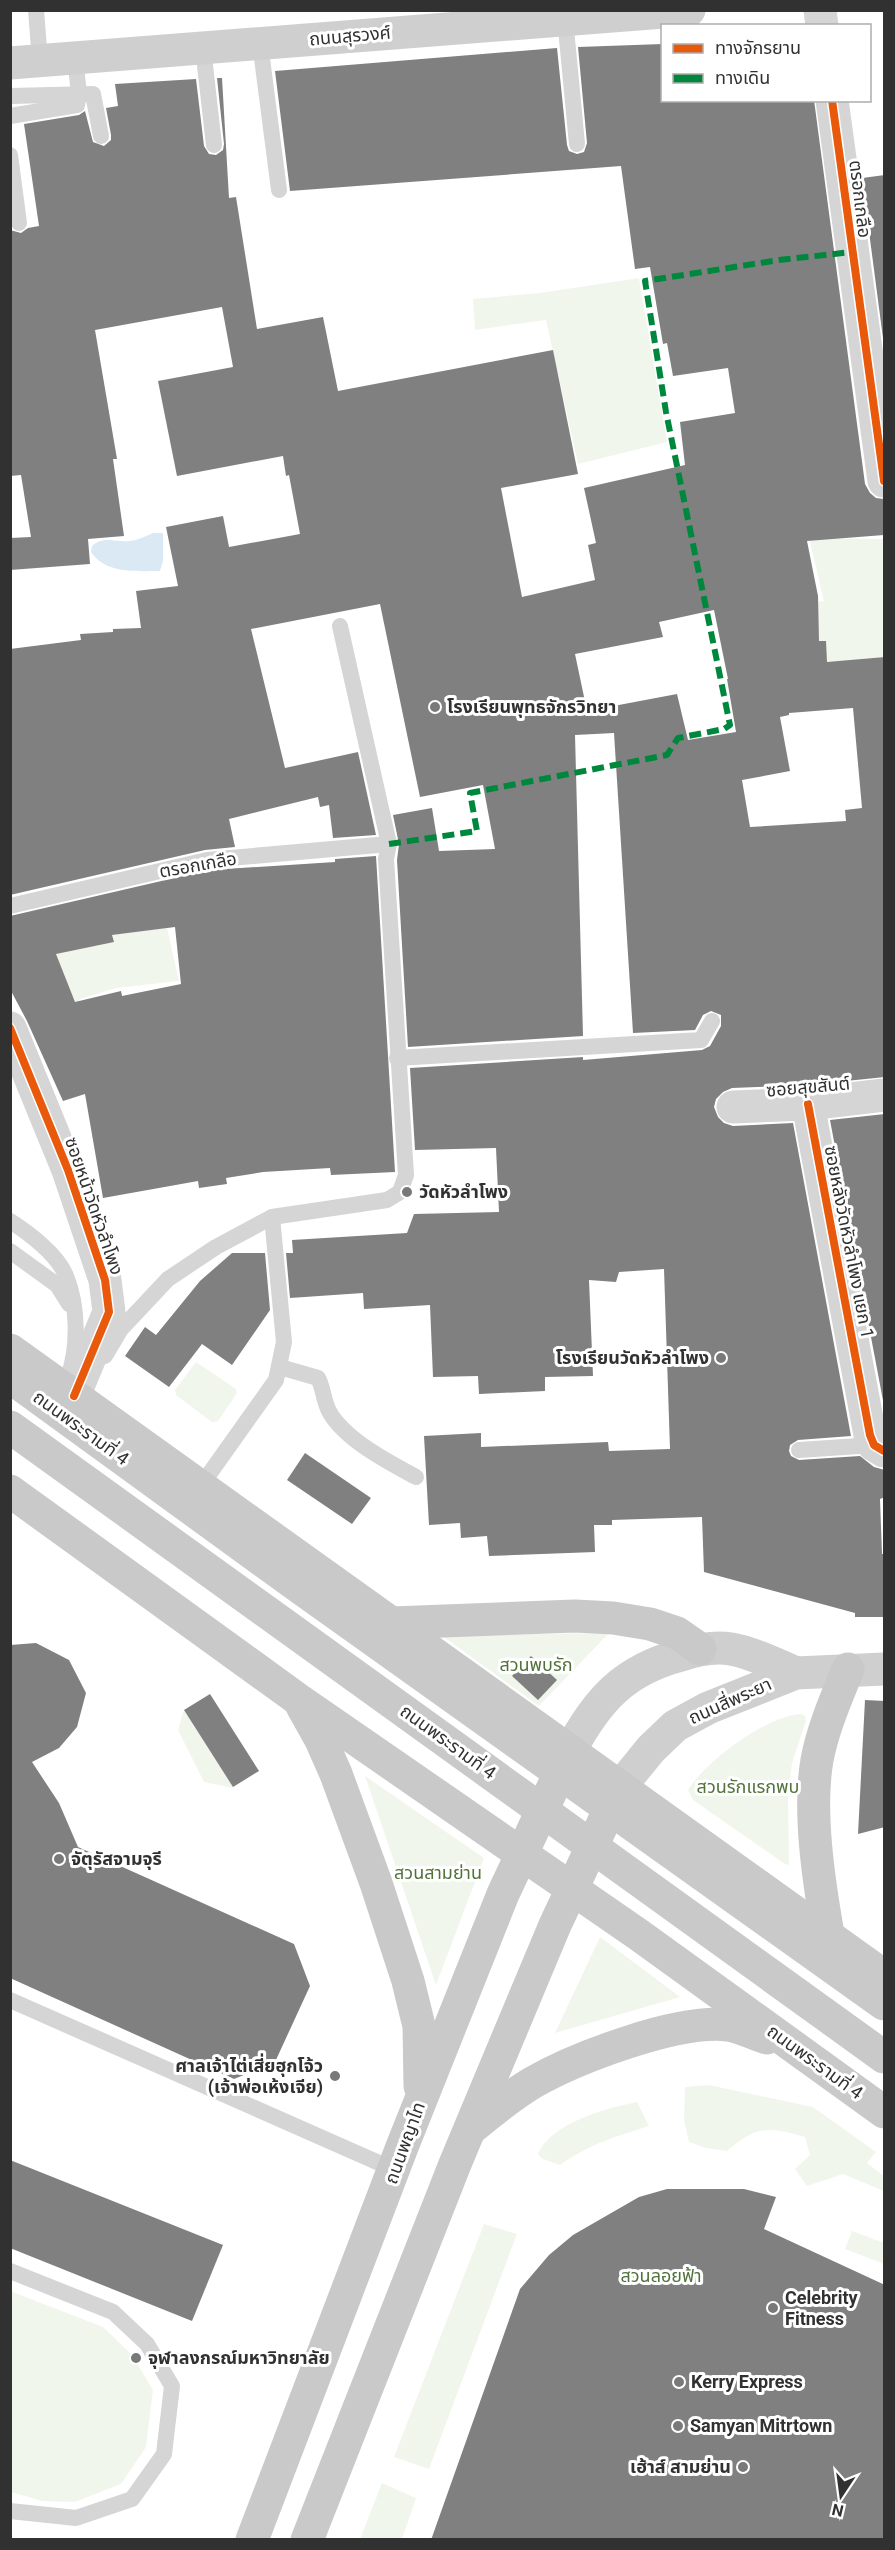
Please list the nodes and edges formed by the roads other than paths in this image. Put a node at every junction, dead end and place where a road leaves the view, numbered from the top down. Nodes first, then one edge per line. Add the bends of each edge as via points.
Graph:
1 (36, 10) edge
2 (689, 10) edge
3 (565, 18) junction
4 (438, 20) edge
5 (260, 43) junction
6 (203, 48) junction
7 (75, 58) junction
8 (25, 62) edge
9 (79, 94) junction
10 (10, 96) edge
11 (832, 102) edge
12 (10, 116) edge
13 (101, 136) dead end
14 (577, 144) dead end
15 (214, 145) dead end
16 (10, 155) edge
17 (279, 190) dead end
18 (19, 223) dead end
19 (885, 481) edge
20 (340, 626) dead end
21 (389, 844) junction
22 (10, 906) edge
23 (712, 1021) dead end
24 (10, 1028) edge
25 (397, 1058) junction
26 (885, 1095) edge
27 (808, 1104) junction
28 (733, 1107) dead end
29 (272, 1216) junction
30 (10, 1221) edge
31 (10, 1251) edge
32 (74, 1311) junction
33 (10, 1350) edge
34 (280, 1367) junction
35 (10, 1377) edge
36 (74, 1396) junction
37 (10, 1427) edge
38 (879, 1448) edge
39 (799, 1450) dead end
40 (416, 1477) dead end
41 (200, 1487) junction
42 (10, 1491) edge
43 (392, 1623) junction
44 (700, 1649) junction
45 (848, 1669) junction
46 (885, 1669) edge
47 (796, 1673) junction
48 (299, 1700) junction
49 (570, 1751) junction
50 (620, 1787) junction
51 (521, 1854) junction
52 (572, 1888) junction
53 (828, 1934) junction
54 (885, 1976) edge
55 (10, 2000) edge
56 (885, 2004) edge
57 (792, 2045) junction
58 (885, 2057) edge
59 (421, 2100) junction
60 (885, 2112) edge
61 (470, 2130) junction
62 (395, 2170) junction
63 (10, 2271) edge
64 (12, 2516) edge
65 (252, 2540) edge
66 (307, 2540) edge

1 - 8 lane
2 - 3 main road, ถนนสุรวงศ์
3 - 4 main road, ถนนสุรวงศ์
3 - 14 lane
4 - 5 main road, ถนนสุรวงศ์
5 - 6 main road, ถนนสุรวงศ์
5 - 17 lane
6 - 7 main road, ถนนสุรวงศ์
6 - 15 lane
7 - 8 main road, ถนนสุรวงศ์
7 - 9 lane
9 - 10 lane
9 - 12 lane via 77,105
9 - 13 lane via 94,94
11 - 19 street, ตรอกเกลือ
16 - 18 lane
20 - 21 lane
21 - 22 lane, ตรอกเกลือ via 207,860
21 - 25 lane via 386,859
23 - 25 lane via 701,1040
24 - 36 street, ซอยหน้าวัดหัวลำโพง via 68,1170 105,1280 109,1312
25 - 29 lane via 406,1175 400,1192 387,1200
26 - 27 street, ซอยสุขสันต์
27 - 28 street, ซอยสุขสันต์
27 - 38 street, ซอยหลังวัดหัวลำโพง แยก 1
29 - 34 lane via 284,1342
29 - 36 lane via 168,1279 121,1329 99,1366
30 - 32 lane via 37,1238 66,1274
31 - 32 lane via 57,1285
32 - 36 lane
33 - 36 main road, ถนนพระรามที่ 4
34 - 40 lane via 318,1377 330,1414 363,1447
34 - 41 lane via 276,1380
35 - 56 main road, ถนนพระรามที่ 4, bridge
36 - 41 main road, ถนนพระรามที่ 4
37 - 58 main road, ถนนพระรามที่ 4, bridge
38 - 39 lane, ซอยหลังวัดหัวลำโพง แยก 1
41 - 43 main road, ถนนพระรามที่ 4
42 - 48 main road, ถนนพระรามที่ 4
43 - 44 main road via 613,1618 677,1633
43 - 49 main road, ถนนพระรามที่ 4
44 - 47 main road, ถนนสี่พระยา via 730,1649
44 - 49 main road, ถนนสี่พระยา via 663,1659 629,1676 595,1710
45 - 46 main road, ถนนสี่พระยา
45 - 47 main road, ถนนสี่พระยา
45 - 53 main road via 824,1729 817,1762 819,1888
47 - 50 main road, ถนนสี่พระยา via 708,1708 675,1726
48 - 51 main road, ถนนพระรามที่ 4
48 - 59 main road via 336,1774 408,1981 419,2026
49 - 50 main road, ถนนพระรามที่ 4
49 - 51 main road, ถนนพญาไท
50 - 52 main road
50 - 53 main road, ถนนพระรามที่ 4
51 - 52 main road, ถนนพระรามที่ 4
51 - 59 main road, ถนนพญาไท
52 - 57 main road, ถนนพระรามที่ 4
52 - 61 main road
53 - 54 main road, ถนนพระรามที่ 4
55 - 62 lane
57 - 60 main road, ถนนพระรามที่ 4
57 - 61 main road via 728,2025 696,2026 656,2036 619,2046 533,2082
59 - 62 main road, ถนนพญาไท
61 - 66 main road
62 - 65 main road, ถนนพญาไท
63 - 64 lane via 113,2312 147,2344 172,2386 164,2454 132,2499 76,2518

